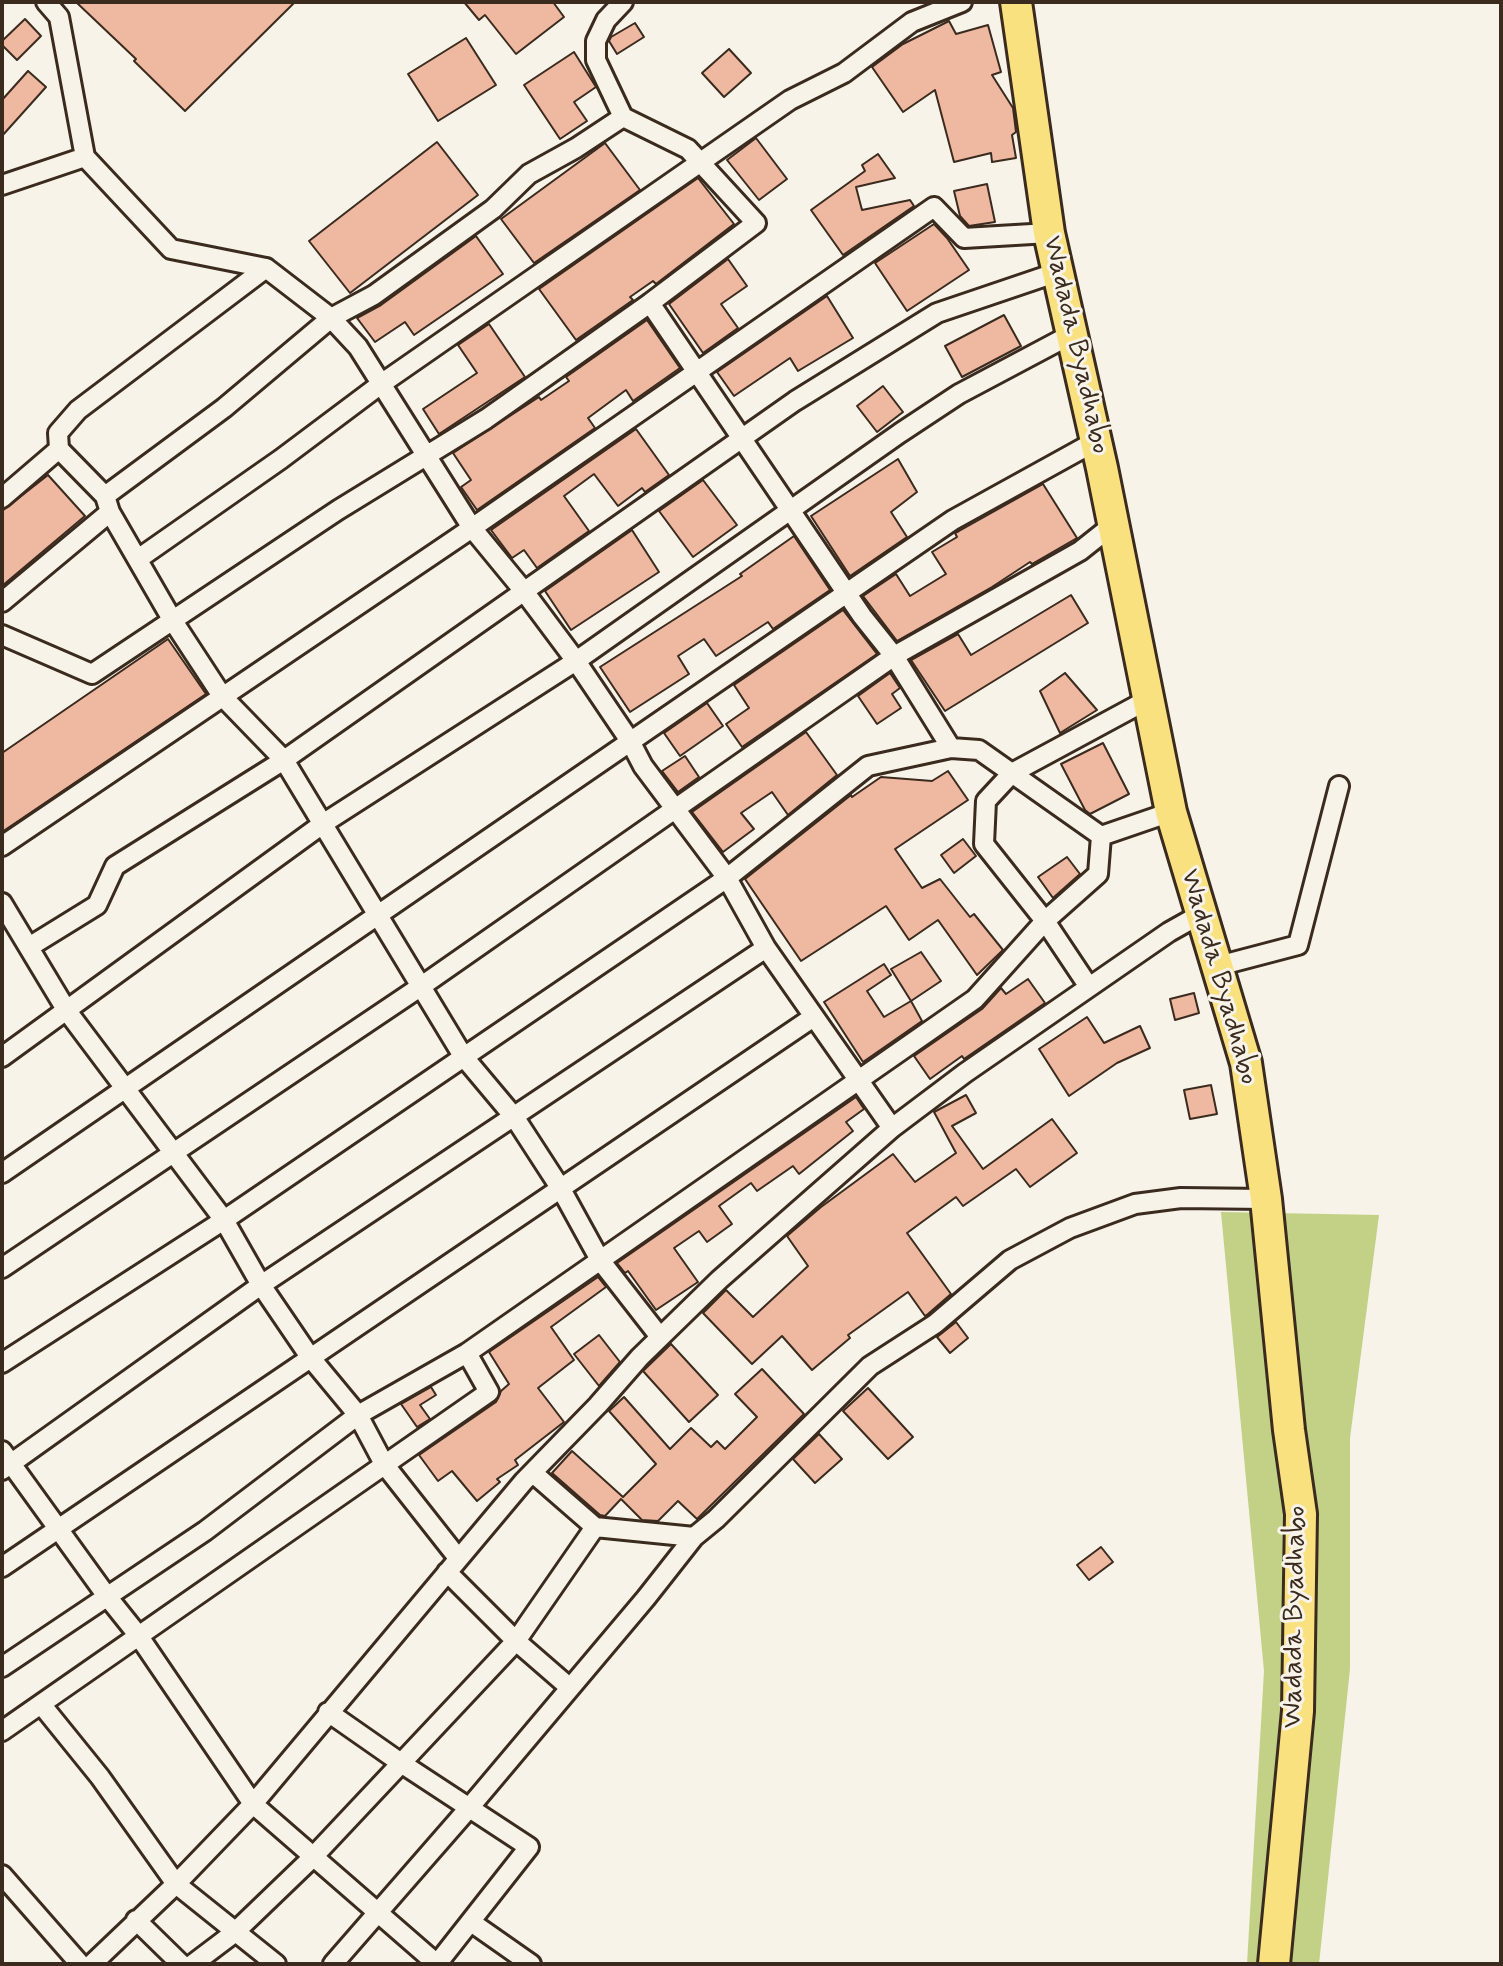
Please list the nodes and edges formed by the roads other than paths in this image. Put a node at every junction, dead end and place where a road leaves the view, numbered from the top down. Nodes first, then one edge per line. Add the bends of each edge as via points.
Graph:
1 (46, 2) edge
2 (623, 2) edge
3 (962, 2) edge
4 (1016, 2) edge
5 (623, 117) junction
6 (85, 157) junction
7 (701, 161) junction
8 (2, 185) edge
9 (1049, 233) junction
10 (266, 268) junction
11 (1058, 272) junction
12 (650, 303) junction
13 (331, 318) junction
14 (1072, 334) junction
15 (697, 372) junction
16 (381, 384) junction
17 (741, 438) junction
18 (1096, 441) junction
19 (59, 449) junction
20 (427, 455) junction
21 (2, 498) edge
22 (107, 504) junction
23 (789, 510) junction
24 (1114, 524) junction
25 (472, 528) junction
26 (138, 559) junction
27 (523, 590) junction
28 (847, 593) junction
29 (2, 602) edge
30 (173, 621) junction
31 (2, 635) edge
32 (894, 656) junction
33 (576, 661) junction
34 (222, 696) junction
35 (1149, 699) junction
36 (630, 741) junction
37 (951, 748) junction
38 (284, 760) junction
39 (1012, 773) junction
40 (1339, 786) dead end
41 (674, 809) junction
42 (1171, 812) junction
43 (324, 823) junction
44 (1101, 836) junction
45 (2, 846) edge
46 (727, 878) junction
47 (2, 903) edge
48 (376, 914) junction
49 (1201, 914) junction
50 (1045, 921) junction
51 (29, 947) junction
52 (766, 948) junction
53 (1218, 966) junction
54 (423, 985) junction
55 (1089, 987) junction
56 (67, 1011) junction
57 (812, 1018) junction
58 (463, 1056) junction
59 (2, 1057) edge
60 (857, 1080) junction
61 (125, 1087) junction
62 (515, 1118) junction
63 (892, 1128) junction
64 (174, 1151) junction
65 (2, 1173) edge
66 (561, 1189) junction
67 (1266, 1199) junction
68 (224, 1220) junction
69 (600, 1260) junction
70 (2, 1268) edge
71 (261, 1285) junction
72 (660, 1337) junction
73 (467, 1353) junction
74 (310, 1357) junction
75 (2, 1363) edge
76 (358, 1415) junction
77 (5, 1462) edge
78 (384, 1464) junction
79 (533, 1473) junction
80 (595, 1527) junction
81 (60, 1529) junction
82 (694, 1537) junction
83 (453, 1565) junction
84 (2, 1567) edge
85 (106, 1595) junction
86 (138, 1635) junction
87 (516, 1641) junction
88 (2, 1667) edge
89 (569, 1687) junction
90 (41, 1704) junction
91 (328, 1712) junction
92 (2, 1731) edge
93 (401, 1763) junction
94 (253, 1804) junction
95 (469, 1808) junction
96 (312, 1858) junction
97 (2, 1875) edge
98 (176, 1884) junction
99 (378, 1913) junction
100 (136, 1920) junction
101 (471, 1922) junction
102 (234, 1933) junction
103 (80, 1964) edge
104 (92, 1964) edge
105 (181, 1964) edge
106 (193, 1964) edge
107 (276, 1964) edge
108 (333, 1964) edge
109 (437, 1964) edge
110 (531, 1964) edge
111 (1274, 1964) edge

1 - 6 street via 59,17
2 - 5 street via 596,41 596,60
3 - 7 street via 912,22 844,73 790,100
4 - 9 main road, Wadada Byadhabo
5 - 7 street via 688,149
5 - 13 street via 529,174 493,209 374,295
6 - 8 street
6 - 10 street via 171,249
7 - 12 street via 756,223
7 - 16 street
9 - 11 main road, Wadada Byadhabo
9 - 15 street via 964,238 934,207
10 - 13 street
10 - 19 street via 78,410 58,433
11 - 14 main road, Wadada Byadhabo
11 - 17 street via 937,313
12 - 15 street
12 - 20 street
13 - 16 street via 358,347
13 - 22 street
14 - 18 main road, Wadada Byadhabo
14 - 23 street via 959,394
15 - 17 street
15 - 25 street
16 - 20 street
16 - 26 street
17 - 23 street
17 - 27 street
18 - 24 main road, Wadada Byadhabo
18 - 28 street via 953,520
19 - 21 street
19 - 22 street
20 - 25 street
20 - 30 street
22 - 26 street
22 - 29 street
23 - 28 street
23 - 33 street
24 - 32 street via 1080,551
24 - 35 main road, Wadada Byadhabo
25 - 27 street
25 - 34 street
26 - 30 street
27 - 33 street
27 - 38 street
28 - 32 street
28 - 36 street
30 - 31 street via 92,674
30 - 34 street
32 - 37 street
32 - 41 street
33 - 36 street
33 - 43 street
34 - 38 street
34 - 45 street
35 - 39 street
35 - 42 main road, Wadada Byadhabo
36 - 41 street
36 - 48 street
37 - 39 street via 979,750
37 - 46 street via 868,766
38 - 43 street
38 - 51 street via 115,866 97,905
39 - 44 street
39 - 50 street via 986,801 984,844
40 - 53 street via 1298,945
41 - 46 street
41 - 54 street
42 - 44 street
42 - 49 main road, Wadada Byadhabo
43 - 48 street
43 - 56 street
44 - 50 street via 1098,874
46 - 52 street
46 - 58 street
47 - 51 street
48 - 54 street
48 - 61 street
49 - 53 main road, Wadada Byadhabo
49 - 55 street
50 - 55 street
50 - 60 street via 975,999
51 - 56 street
52 - 57 street
52 - 62 street
53 - 67 main road, Wadada Byadhabo via 1246,1063
54 - 58 street
54 - 64 street
55 - 63 street
56 - 59 street
56 - 61 street
57 - 60 street
57 - 66 street
58 - 62 street
58 - 68 street
60 - 63 street
60 - 69 street
61 - 64 street
61 - 65 street
62 - 66 street
62 - 71 street
63 - 72 street
64 - 68 street
64 - 70 street
66 - 69 street
66 - 74 street
67 - 82 street via 1181,1198 1135,1204 1070,1228 1010,1260 935,1324 870,1366
67 - 111 main road, Wadada Byadhabo via 1301,1514 1298,1711
68 - 71 street
68 - 75 street
69 - 72 street
69 - 73 street
71 - 74 street
71 - 77 street
72 - 79 street
73 - 76 street
73 - 78 street via 489,1392
74 - 76 street
74 - 81 street
76 - 78 street
76 - 85 street via 205,1531
77 - 81 street
78 - 83 street
78 - 86 street
79 - 80 street
79 - 83 street
80 - 82 street
80 - 87 street
81 - 84 street
81 - 85 street
82 - 89 street
83 - 87 street
83 - 91 street
85 - 86 street
85 - 88 street
86 - 90 street
86 - 94 street
87 - 89 street
87 - 93 street
89 - 95 street
90 - 92 street
90 - 98 street
91 - 93 street
91 - 94 street
93 - 95 street
93 - 96 street
94 - 96 street
94 - 98 street
95 - 99 street
95 - 101 street via 529,1847
96 - 99 street
96 - 102 street
97 - 103 street
98 - 100 street
98 - 102 street
99 - 108 street
99 - 109 street
100 - 104 street
100 - 105 street
101 - 109 street
101 - 110 street
102 - 106 street
102 - 107 street

